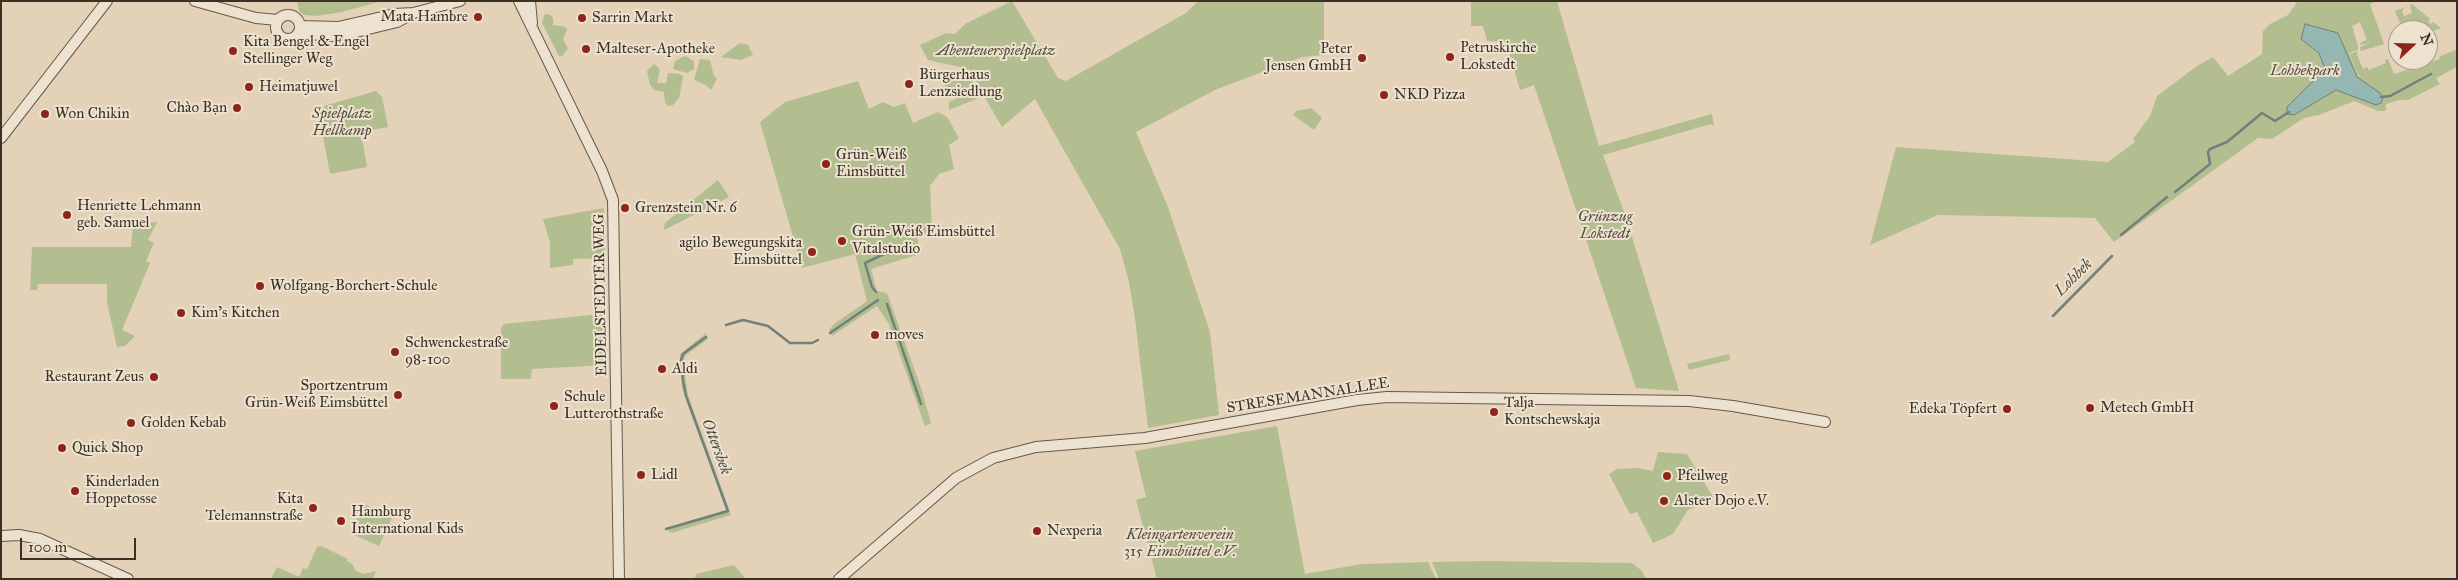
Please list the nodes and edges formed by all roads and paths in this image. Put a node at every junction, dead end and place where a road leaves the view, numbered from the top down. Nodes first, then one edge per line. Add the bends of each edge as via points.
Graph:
1 (107, 1) edge
2 (195, 1) edge
3 (460, 1) edge
4 (519, 1) edge
5 (530, 1) edge
6 (277, 24) junction
7 (299, 29) junction
8 (533, 29) junction
9 (1, 138) edge
10 (1825, 422) dead end
11 (1, 536) edge
12 (128, 579) edge
13 (619, 579) edge
14 (840, 579) edge

1 - 9 street
2 - 6 street via 256,18 265,25
3 - 7 street via 413,14 395,14 338,27
4 - 8 street, EIDELSTEDTER WEG
5 - 8 street, EIDELSTEDTER WEG
6 - 7 street via 284,16 291,16 297,19
6 - 7 street via 279,35 284,39 292,39
8 - 13 street, EIDELSTEDTER WEG via 605,178 615,208
10 - 14 street, STRESEMANNALLEE via 1689,401 1387,397 1145,438 1036,447 993,458 956,478
11 - 12 street via 19,534 40,539

